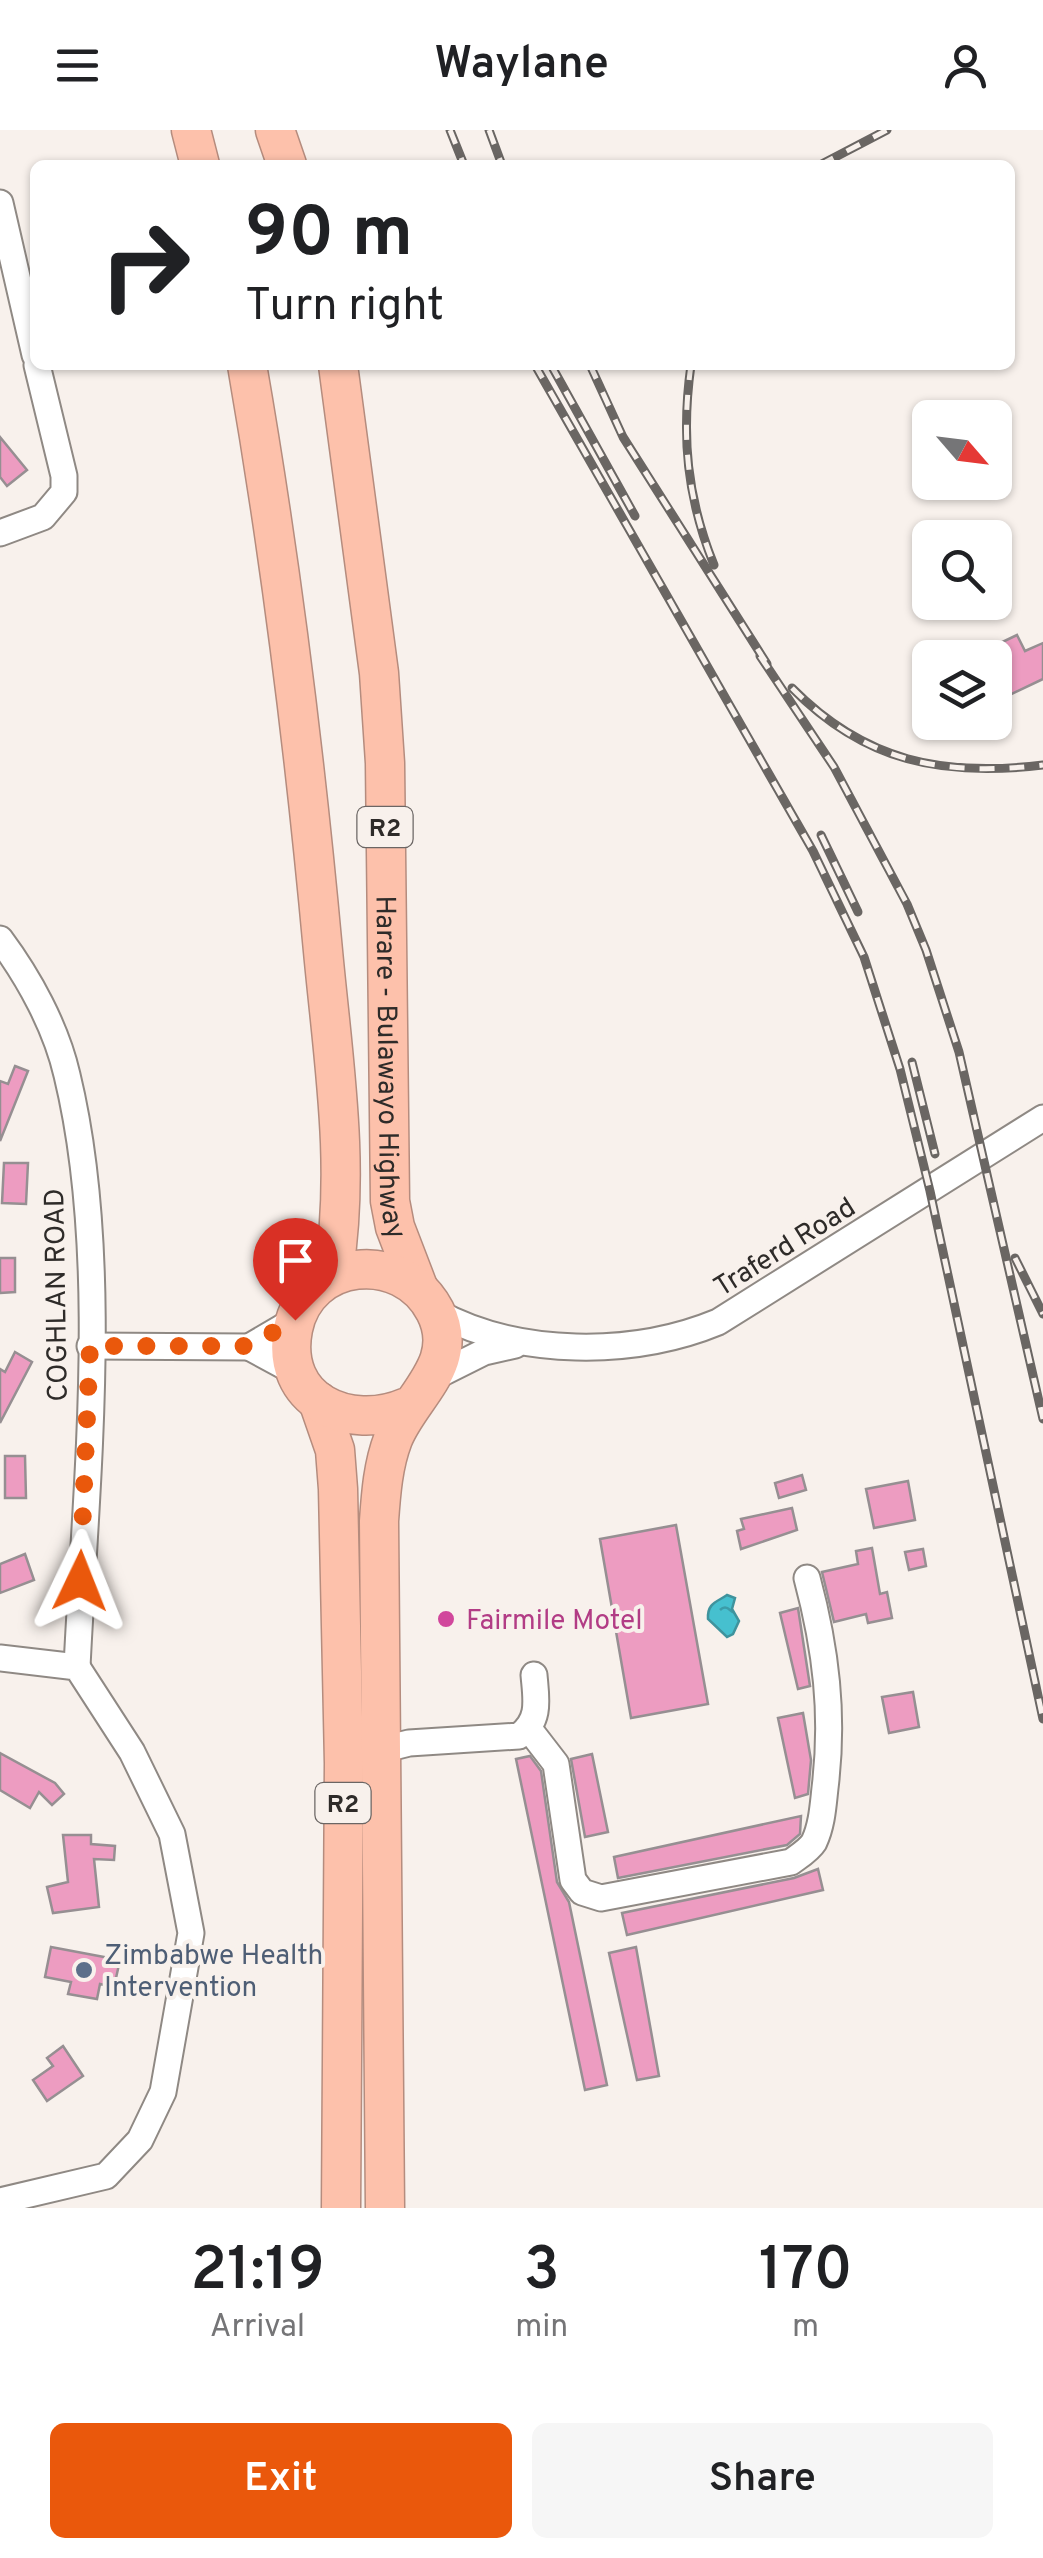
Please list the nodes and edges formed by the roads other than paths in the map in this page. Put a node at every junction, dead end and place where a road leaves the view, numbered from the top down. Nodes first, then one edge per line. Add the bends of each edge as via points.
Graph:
1 (191, 130) edge
2 (275, 130) edge
3 (199, 160) edge
4 (285, 160) edge
5 (0, 203) edge
6 (10, 298) edge
7 (30, 344) edge
8 (39, 370) edge
9 (248, 370) edge
10 (339, 370) edge
11 (0, 533) edge
12 (0, 939) edge
13 (1043, 1118) edge
14 (332, 1275) junction
15 (427, 1300) junction
16 (295, 1320) junction
17 (530, 1342) junction
18 (90, 1346) junction
19 (249, 1346) junction
20 (434, 1377) junction
21 (307, 1387) junction
22 (406, 1407) junction
23 (807, 1578) dead end
24 (0, 1658) edge
25 (77, 1667) junction
26 (534, 1675) dead end
27 (342, 1718) junction
28 (529, 1729) junction
29 (391, 1743) junction
30 (344, 1764) junction
31 (0, 2200) edge
32 (341, 2208) edge
33 (385, 2208) edge

1 - 3 highway
2 - 4 highway
5 - 6 street
6 - 7 street
8 - 11 street via 64,492 42,517
9 - 14 highway, Harare - Bulawayo Highway via 279,549 315,858 344,1174
10 - 15 highway, Harare - Bulawayo Highway / R2 via 385,762 390,1201
12 - 18 street, COGHLAN ROAD via 28,976 67,1072 86,1192
13 - 17 street, Traferd Road via 718,1322 640,1346
14 - 15 highway, Harare - Bulawayo Highway via 377,1268 399,1274
14 - 16 highway via 303,1302
15 - 17 street, Traferd Road via 482,1333
15 - 20 highway, Harare - Bulawayo Highway / R2 via 442,1334
16 - 19 street
16 - 21 highway, R2 via 292,1356
17 - 20 street, Traferd Road via 484,1352
18 - 19 street
18 - 25 street, COGHLAN ROAD
19 - 21 street
20 - 22 highway, R2
21 - 22 highway via 338,1414 361,1419
21 - 27 highway, R2 via 336,1450
22 - 29 highway, R2 via 382,1476 379,1520
23 - 28 street via 831,1700 820,1826 812,1846 791,1862 600,1898 582,1892 573,1880 556,1764
24 - 25 street
25 - 31 street via 132,1752 172,1834 192,1933 163,2092 140,2140 106,2176
26 - 28 street via 537,1704
27 - 29 street
27 - 30 highway, R2
28 - 29 street via 519,1736
29 - 30 street
29 - 33 highway, R2
30 - 32 highway, R2

